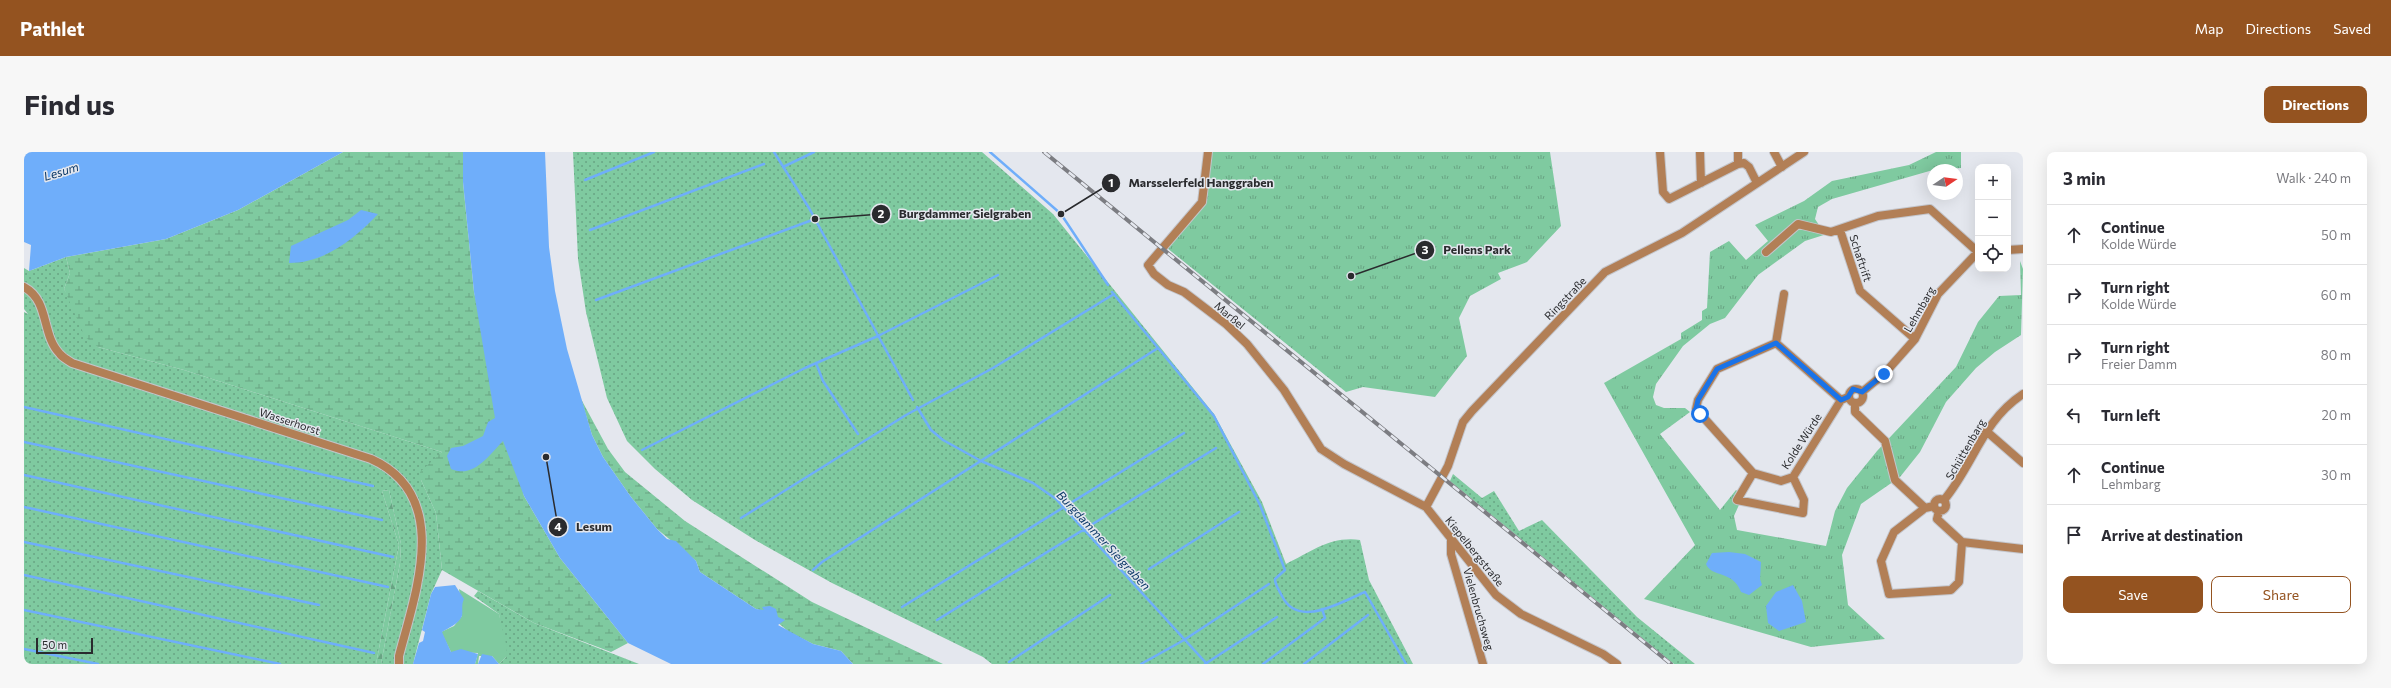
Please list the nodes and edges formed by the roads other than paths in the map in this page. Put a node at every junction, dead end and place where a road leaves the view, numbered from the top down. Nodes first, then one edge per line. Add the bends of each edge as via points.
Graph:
1 (1208, 152) edge
2 (1660, 152) edge
3 (1700, 152) edge
4 (1738, 152) edge
5 (1774, 152) edge
6 (1804, 152) edge
7 (1738, 164) junction
8 (1782, 167) junction
9 (1758, 182) junction
10 (1701, 183) junction
11 (1840, 230) junction
12 (1975, 249) edge
13 (2023, 249) edge
14 (2011, 250) edge
15 (1766, 252) dead end
16 (1975, 255) edge
17 (24, 287) edge
18 (1784, 294) dead end
19 (1915, 339) junction
20 (1776, 343) junction
21 (1862, 392) junction
22 (2023, 394) edge
23 (1844, 399) junction
24 (1855, 404) junction
25 (1986, 430) junction
26 (2023, 463) edge
27 (1753, 473) junction
28 (1793, 477) junction
29 (1381, 483) joint
30 (1426, 508) junction
31 (1933, 509) junction
32 (1451, 537) junction
33 (1962, 542) junction
34 (2023, 549) edge
35 (399, 664) edge
36 (1483, 664) edge
37 (1617, 664) edge

1 - 29 street, Marßel via 1202,202 1148,265 1168,285 1184,292 1226,324 1247,344 1284,390 1321,449
2 - 10 street via 1663,192 1669,199
3 - 10 street
4 - 7 street
5 - 8 street
6 - 8 street, Ringstraße
7 - 9 street via 1744,163 1749,167
7 - 10 street
8 - 9 street, Ringstraße
9 - 30 street, Ringstraße via 1682,234 1605,272 1472,411 1464,422 1448,466
11 - 12 street via 1878,216 1930,209
11 - 15 street via 1823,231 1809,225 1798,224
11 - 19 street, Schaftrift via 1860,291
13 - 14 street
16 - 19 street, Lehmbarg via 1938,294
17 - 35 street, Wasserhorst via 39,301 59,354 72,363 371,459 389,467 400,477 416,504 423,542 421,568
18 - 20 street
19 - 21 street, Lehmbarg via 1884,374
20 - 23 street
20 - 27 street via 1717,369 1696,409
21 - 23 street via 1853,389
21 - 24 street via 1862,400
22 - 25 street, Schüttenbarg via 2008,404
23 - 24 street
23 - 28 street, Kolde Würde
24 - 31 street via 1855,412 1885,441 1894,480
25 - 26 street
25 - 31 street, Schüttenbarg via 1955,487 1944,500 1946,506
27 - 28 street, Kolde Würde via 1781,481
27 - 28 street via 1737,500 1803,514 1804,500
29 - 30 street, Kiepelbergstraße
30 - 32 street, Kiepelbergstraße
31 - 33 street via 1937,519
31 - 33 street via 1894,532 1881,561 1889,594 1951,590 1959,582
32 - 36 street, Vielenbruchsweg via 1451,554
32 - 37 street, Kiepelbergstraße via 1496,595 1521,614 1603,654
33 - 34 street

